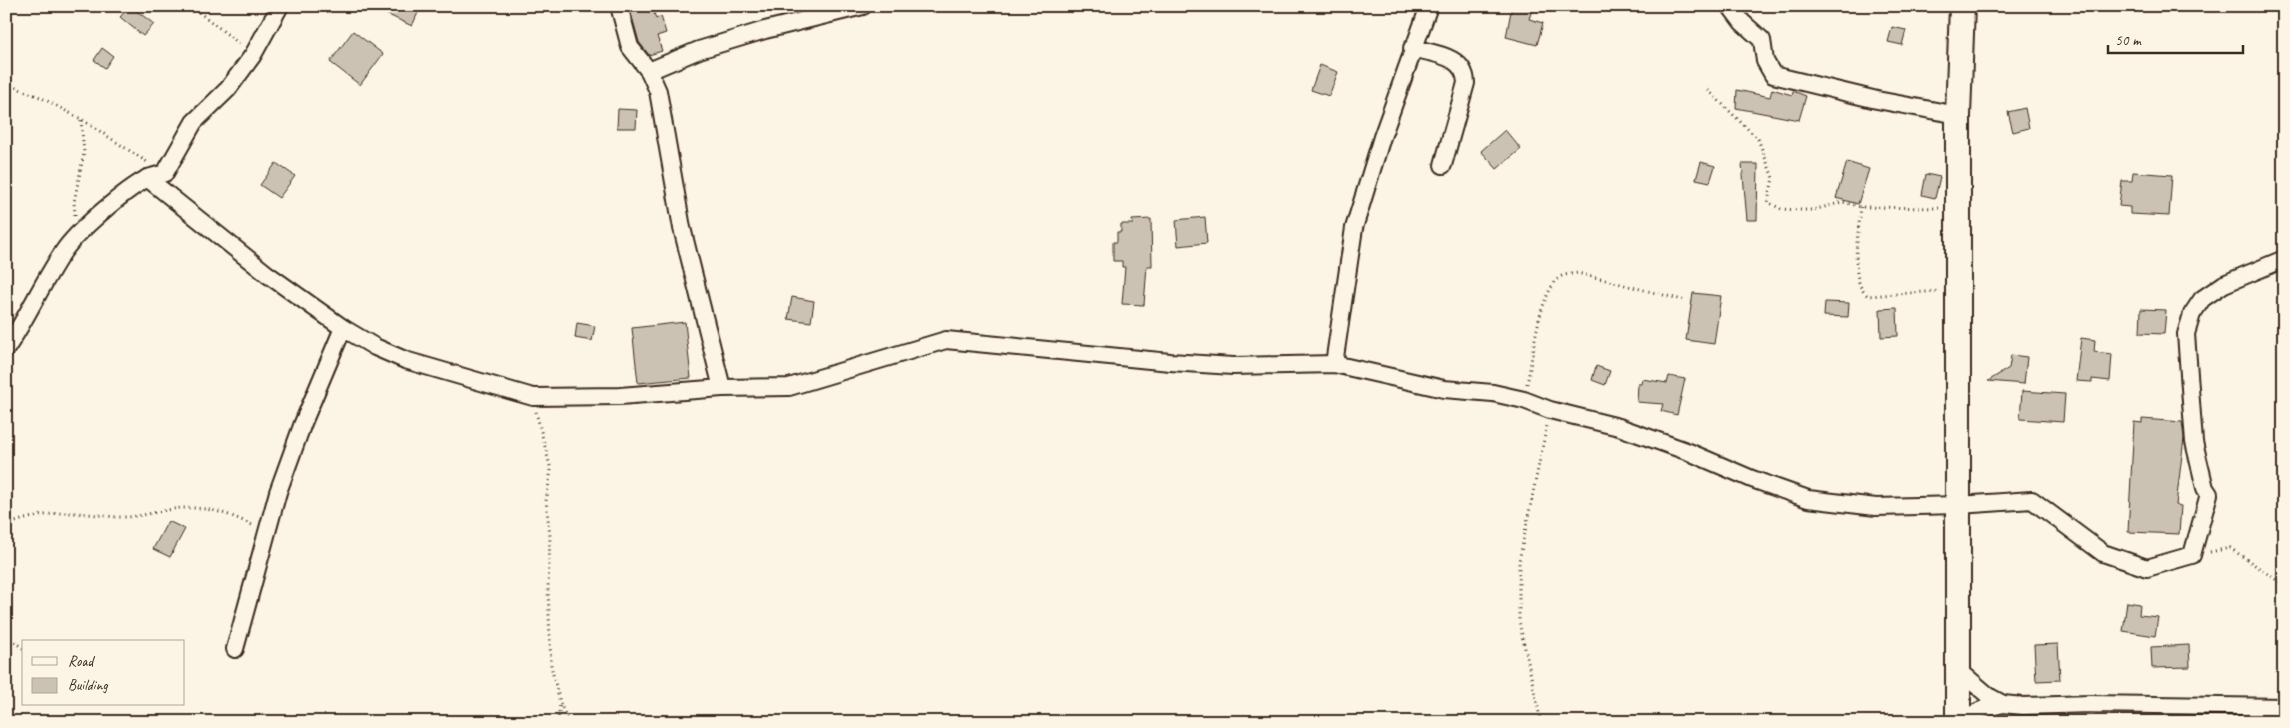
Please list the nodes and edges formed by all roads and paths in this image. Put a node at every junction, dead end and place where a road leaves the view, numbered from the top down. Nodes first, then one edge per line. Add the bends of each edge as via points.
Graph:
1 (191, 6) edge
2 (280, 6) edge
3 (619, 6) edge
4 (863, 6) edge
5 (1429, 6) edge
6 (1730, 6) edge
7 (1962, 6) edge
8 (1412, 48) junction
9 (253, 55) junction
10 (649, 71) junction
11 (6, 84) edge
12 (1708, 90) dead end
13 (1958, 115) junction
14 (81, 119) junction
15 (1443, 165) dead end
16 (165, 173) junction
17 (147, 178) junction
18 (1861, 207) junction
19 (1957, 208) junction
20 (78, 235) junction
21 (2284, 259) edge
22 (1957, 290) junction
23 (1683, 300) dead end
24 (343, 328) junction
25 (6, 349) edge
26 (1334, 364) junction
27 (722, 388) junction
28 (532, 397) junction
29 (1524, 400) junction
30 (1550, 410) junction
31 (1959, 505) junction
32 (6, 525) edge
33 (268, 533) junction
34 (2192, 555) junction
35 (2284, 585) edge
36 (6, 636) edge
37 (22, 648) edge
38 (235, 649) dead end
39 (1956, 668) junction
40 (560, 703) junction
41 (2003, 704) junction
42 (2284, 707) edge
43 (558, 722) edge
44 (569, 722) edge
45 (1542, 722) edge
46 (1958, 722) edge

1 - 9 path
2 - 9 street
3 - 10 street via 630,47
4 - 10 street via 699,50
5 - 8 street
6 - 13 street via 1762,40 1765,61 1773,75
7 - 13 street
8 - 15 street via 1454,59 1466,73
8 - 26 street via 1354,228
9 - 16 street via 228,89 194,122
10 - 27 street via 658,91 682,228
11 - 14 path
12 - 18 path via 1758,140 1773,178 1768,202 1781,209 1798,210 1813,210 1843,202
13 - 19 street
14 - 16 path
14 - 20 path via 84,153 74,202
16 - 17 street
17 - 20 street
17 - 24 street via 267,274
18 - 19 path
18 - 22 path via 1856,277 1864,293 1868,296
19 - 22 street
20 - 25 street via 63,252 26,320
21 - 34 street via 2224,284 2202,299 2192,314 2186,334 2194,442 2209,494
22 - 31 street
23 - 29 path via 1578,273 1562,276 1554,282 1544,302
24 - 28 street via 405,360
24 - 33 street via 303,423 278,492
26 - 27 street via 1233,366 946,340 790,387
26 - 29 street via 1444,388
27 - 28 street via 620,396
28 - 40 path via 551,470 546,501 550,536 548,589 551,666
29 - 30 street
30 - 31 street via 1619,427 1808,499 1876,507
30 - 45 path via 1519,561 1519,621
31 - 34 street via 2032,500 2103,553 2147,568
31 - 39 street
32 - 33 path via 53,513 120,518 192,508 229,514
33 - 38 street
34 - 35 path via 2230,548
36 - 37 path
39 - 41 street
39 - 46 street
40 - 43 path
40 - 44 path
41 - 42 street
41 - 46 street via 1983,709

